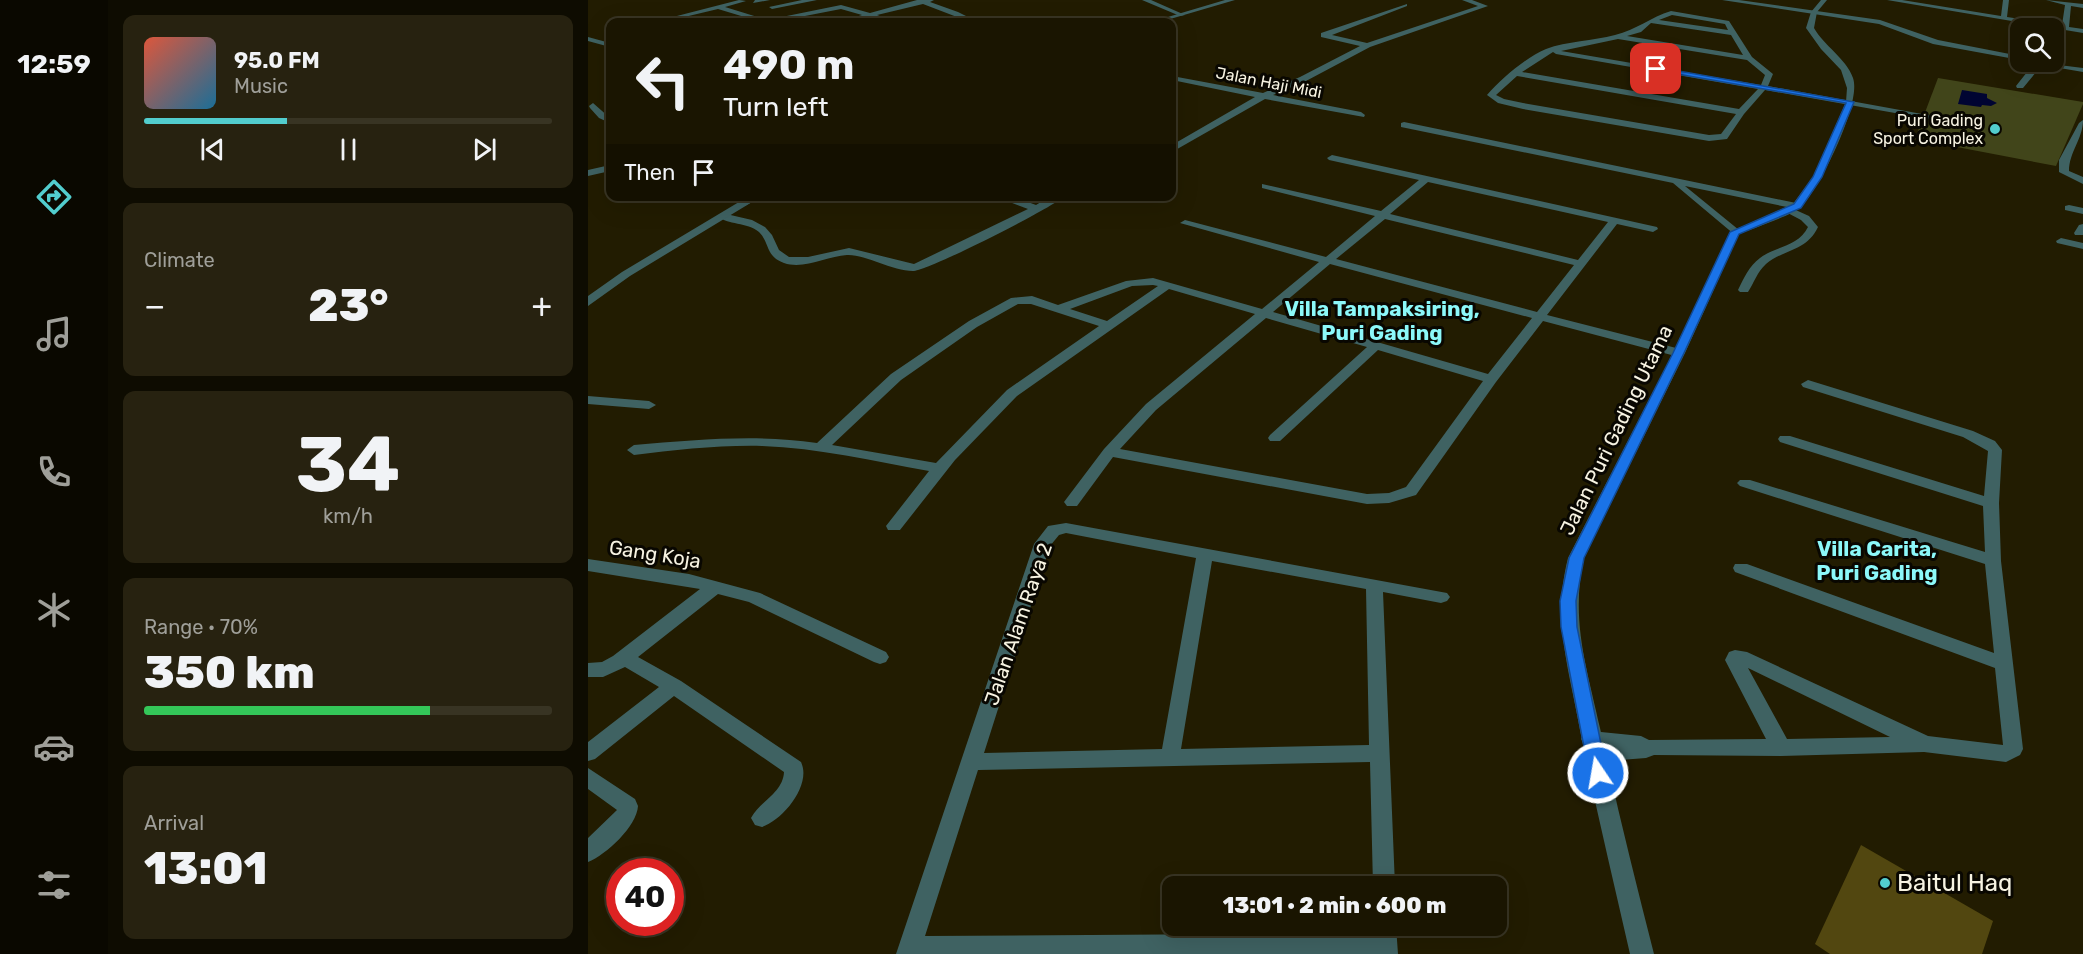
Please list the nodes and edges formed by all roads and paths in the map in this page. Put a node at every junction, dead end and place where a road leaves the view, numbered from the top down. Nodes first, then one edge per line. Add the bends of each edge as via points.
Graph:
1 (767, 0) edge
2 (814, 0) edge
3 (936, 0) edge
4 (1145, 0) edge
5 (1232, 0) edge
6 (1465, 0) edge
7 (1725, 0) edge
8 (1824, 0) edge
9 (1890, 0) edge
10 (1946, 0) edge
11 (2006, 0) edge
12 (2049, 0) edge
13 (742, 1) edge
14 (924, 1) edge
15 (755, 2) dead end
16 (2068, 4) junction
17 (1405, 5) dead end
18 (2083, 6) edge
19 (718, 7) junction
20 (772, 7) dead end
21 (1942, 8) junction
22 (1814, 12) junction
23 (956, 13) junction
24 (869, 15) junction
25 (1182, 15) junction
26 (676, 17) dead end
27 (2004, 17) junction
28 (753, 18) edge
29 (784, 18) edge
30 (857, 18) edge
31 (879, 18) edge
32 (967, 18) edge
33 (1170, 18) edge
34 (2065, 28) junction
35 (2083, 31) edge
36 (1617, 37) junction
37 (588, 39) edge
38 (606, 44) edge
39 (1367, 45) junction
40 (1549, 51) junction
41 (2010, 56) edge
42 (1749, 58) junction
43 (2064, 67) edge
44 (2083, 70) edge
45 (2031, 72) edge
46 (1515, 73) junction
47 (1176, 79) edge
48 (2020, 86) dead end
49 (1764, 87) junction
50 (1264, 96) junction
51 (1850, 102) junction
52 (593, 106) dead end
53 (1740, 112) junction
54 (1361, 115) dead end
55 (606, 118) edge
56 (1940, 118) dead end
57 (2083, 123) edge
58 (1404, 124) dead end
59 (1176, 146) edge
60 (1332, 158) dead end
61 (606, 169) edge
62 (588, 173) edge
63 (1426, 179) junction
64 (1675, 182) junction
65 (2083, 182) edge
66 (1265, 186) dead end
67 (740, 201) edge
68 (748, 201) edge
69 (1014, 201) edge
70 (1050, 201) edge
71 (745, 203) junction
72 (1036, 208) junction
73 (1792, 208) junction
74 (2069, 208) dead end
75 (2083, 211) edge
76 (1380, 215) junction
77 (722, 216) junction
78 (1615, 220) junction
79 (1185, 223) dead end
80 (1653, 229) dead end
81 (1735, 232) junction
82 (2061, 241) dead end
83 (2083, 246) edge
84 (1326, 260) junction
85 (1582, 264) junction
86 (1167, 285) junction
87 (1744, 290) dead end
88 (588, 302) edge
89 (1057, 309) junction
90 (1265, 313) junction
91 (1539, 316) junction
92 (1107, 325) junction
93 (1375, 345) junction
94 (1679, 353) junction
95 (1491, 380) junction
96 (1808, 384) dead end
97 (588, 399) edge
98 (649, 405) dead end
99 (1275, 438) dead end
100 (1785, 439) dead end
101 (820, 448) junction
102 (634, 450) dead end
103 (1109, 452) junction
104 (938, 468) junction
105 (1745, 483) dead end
106 (1072, 502) dead end
107 (1991, 503) junction
108 (894, 526) dead end
109 (1205, 555) junction
110 (1993, 561) junction
111 (588, 565) edge
112 (1741, 568) dead end
113 (1374, 585) junction
114 (716, 586) junction
115 (1441, 597) dead end
116 (880, 657) dead end
117 (624, 658) junction
118 (2004, 664) junction
119 (588, 670) edge
120 (674, 686) junction
121 (1924, 744) junction
122 (1592, 746) junction
123 (1781, 748) junction
124 (588, 753) edge
125 (1379, 753) junction
126 (1170, 758) junction
127 (971, 762) junction
128 (588, 777) edge
129 (762, 818) dead end
130 (588, 852) edge
131 (1384, 876) edge
132 (1385, 941) edge
133 (909, 951) edge
134 (1642, 954) edge

1 - 15 street
2 - 20 street
3 - 23 street via 965,10
4 - 25 street
5 - 25 street
6 - 39 street via 1485,6
7 - 22 street
8 - 22 street
9 - 21 street
10 - 21 street
11 - 27 street
12 - 16 street
13 - 19 street
14 - 23 street
14 - 24 street
16 - 18 street
16 - 34 street
17 - 39 street via 1324,34
19 - 26 street
19 - 28 street
21 - 27 street
22 - 41 street via 1880,22 1936,42
22 - 51 street via 1810,28 1819,45 1850,77
23 - 32 street
24 - 29 street via 834,7
24 - 30 street
24 - 31 street
25 - 33 street
27 - 34 street
34 - 35 street
36 - 40 street
36 - 42 street
36 - 42 street via 1666,14 1723,20
37 - 38 street
39 - 50 street
40 - 46 street
40 - 49 street
42 - 49 street via 1768,74
43 - 44 street
45 - 48 street
46 - 53 street
46 - 53 street via 1492,91 1493,98 1709,138 1724,137
47 - 50 street, Jalan Haji Midi
49 - 51 street
49 - 53 street
50 - 54 street, Jalan Haji Midi
50 - 59 street
51 - 56 street
51 - 73 street via 1818,177
52 - 55 street
57 - 65 street via 2064,160 2064,172
58 - 64 street
60 - 63 street
61 - 62 street
63 - 76 street
63 - 78 street
64 - 73 street
64 - 81 street
66 - 76 street
67 - 71 street
68 - 71 street
69 - 72 street
70 - 72 street
71 - 77 street
72 - 77 street via 916,268 849,251 808,260 787,260 774,252 764,229
73 - 81 street
73 - 87 street via 1810,221 1812,231 1806,241 1762,262
74 - 75 street
76 - 84 street
76 - 85 street
77 - 88 street via 626,274
78 - 80 street
78 - 85 street
79 - 84 street
81 - 94 street, Jalan Puri Gading Utama
82 - 83 street
84 - 90 street
84 - 91 street
85 - 91 street
86 - 89 street via 1153,281 1130,283
86 - 90 street
86 - 92 street
89 - 92 street
89 - 101 street via 1019,300 973,324 896,377
90 - 93 street
90 - 103 street via 1151,407
91 - 94 street
91 - 95 street
92 - 104 street via 1012,393
93 - 95 street
93 - 99 street
94 - 122 street, Jalan Puri Gading Utama via 1576,558 1571,577 1569,627
95 - 103 street via 1420,481 1412,491 1398,497 1367,499
96 - 107 street via 1990,444 1995,450
97 - 98 street
100 - 107 street
101 - 102 street via 739,442
101 - 104 street
103 - 106 street
104 - 108 street
105 - 110 street
107 - 110 street
109 - 113 street, Jalan Alam Raya 2
109 - 126 street
109 - 127 street, Jalan Alam Raya 2 via 1066,528 1050,533 1042,544
110 - 118 street
111 - 114 street, Gang Koja
112 - 118 street
113 - 115 street, Jalan Alam Raya 2
113 - 125 street
114 - 116 street, Gang Koja via 754,597
114 - 117 street
117 - 119 street via 601,671
117 - 120 street
118 - 121 street via 2014,745 2011,752
120 - 124 street
120 - 129 street via 794,768 792,787
121 - 123 street
121 - 123 street via 1735,657
122 - 123 street via 1646,750
122 - 134 street, Jalan Puri Gading Utama
125 - 126 street
125 - 131 street
126 - 127 street
127 - 133 street, Jalan Alam Raya 2
128 - 130 street via 628,806 629,811
132 - 133 street, Jalan Alam Raya 2

